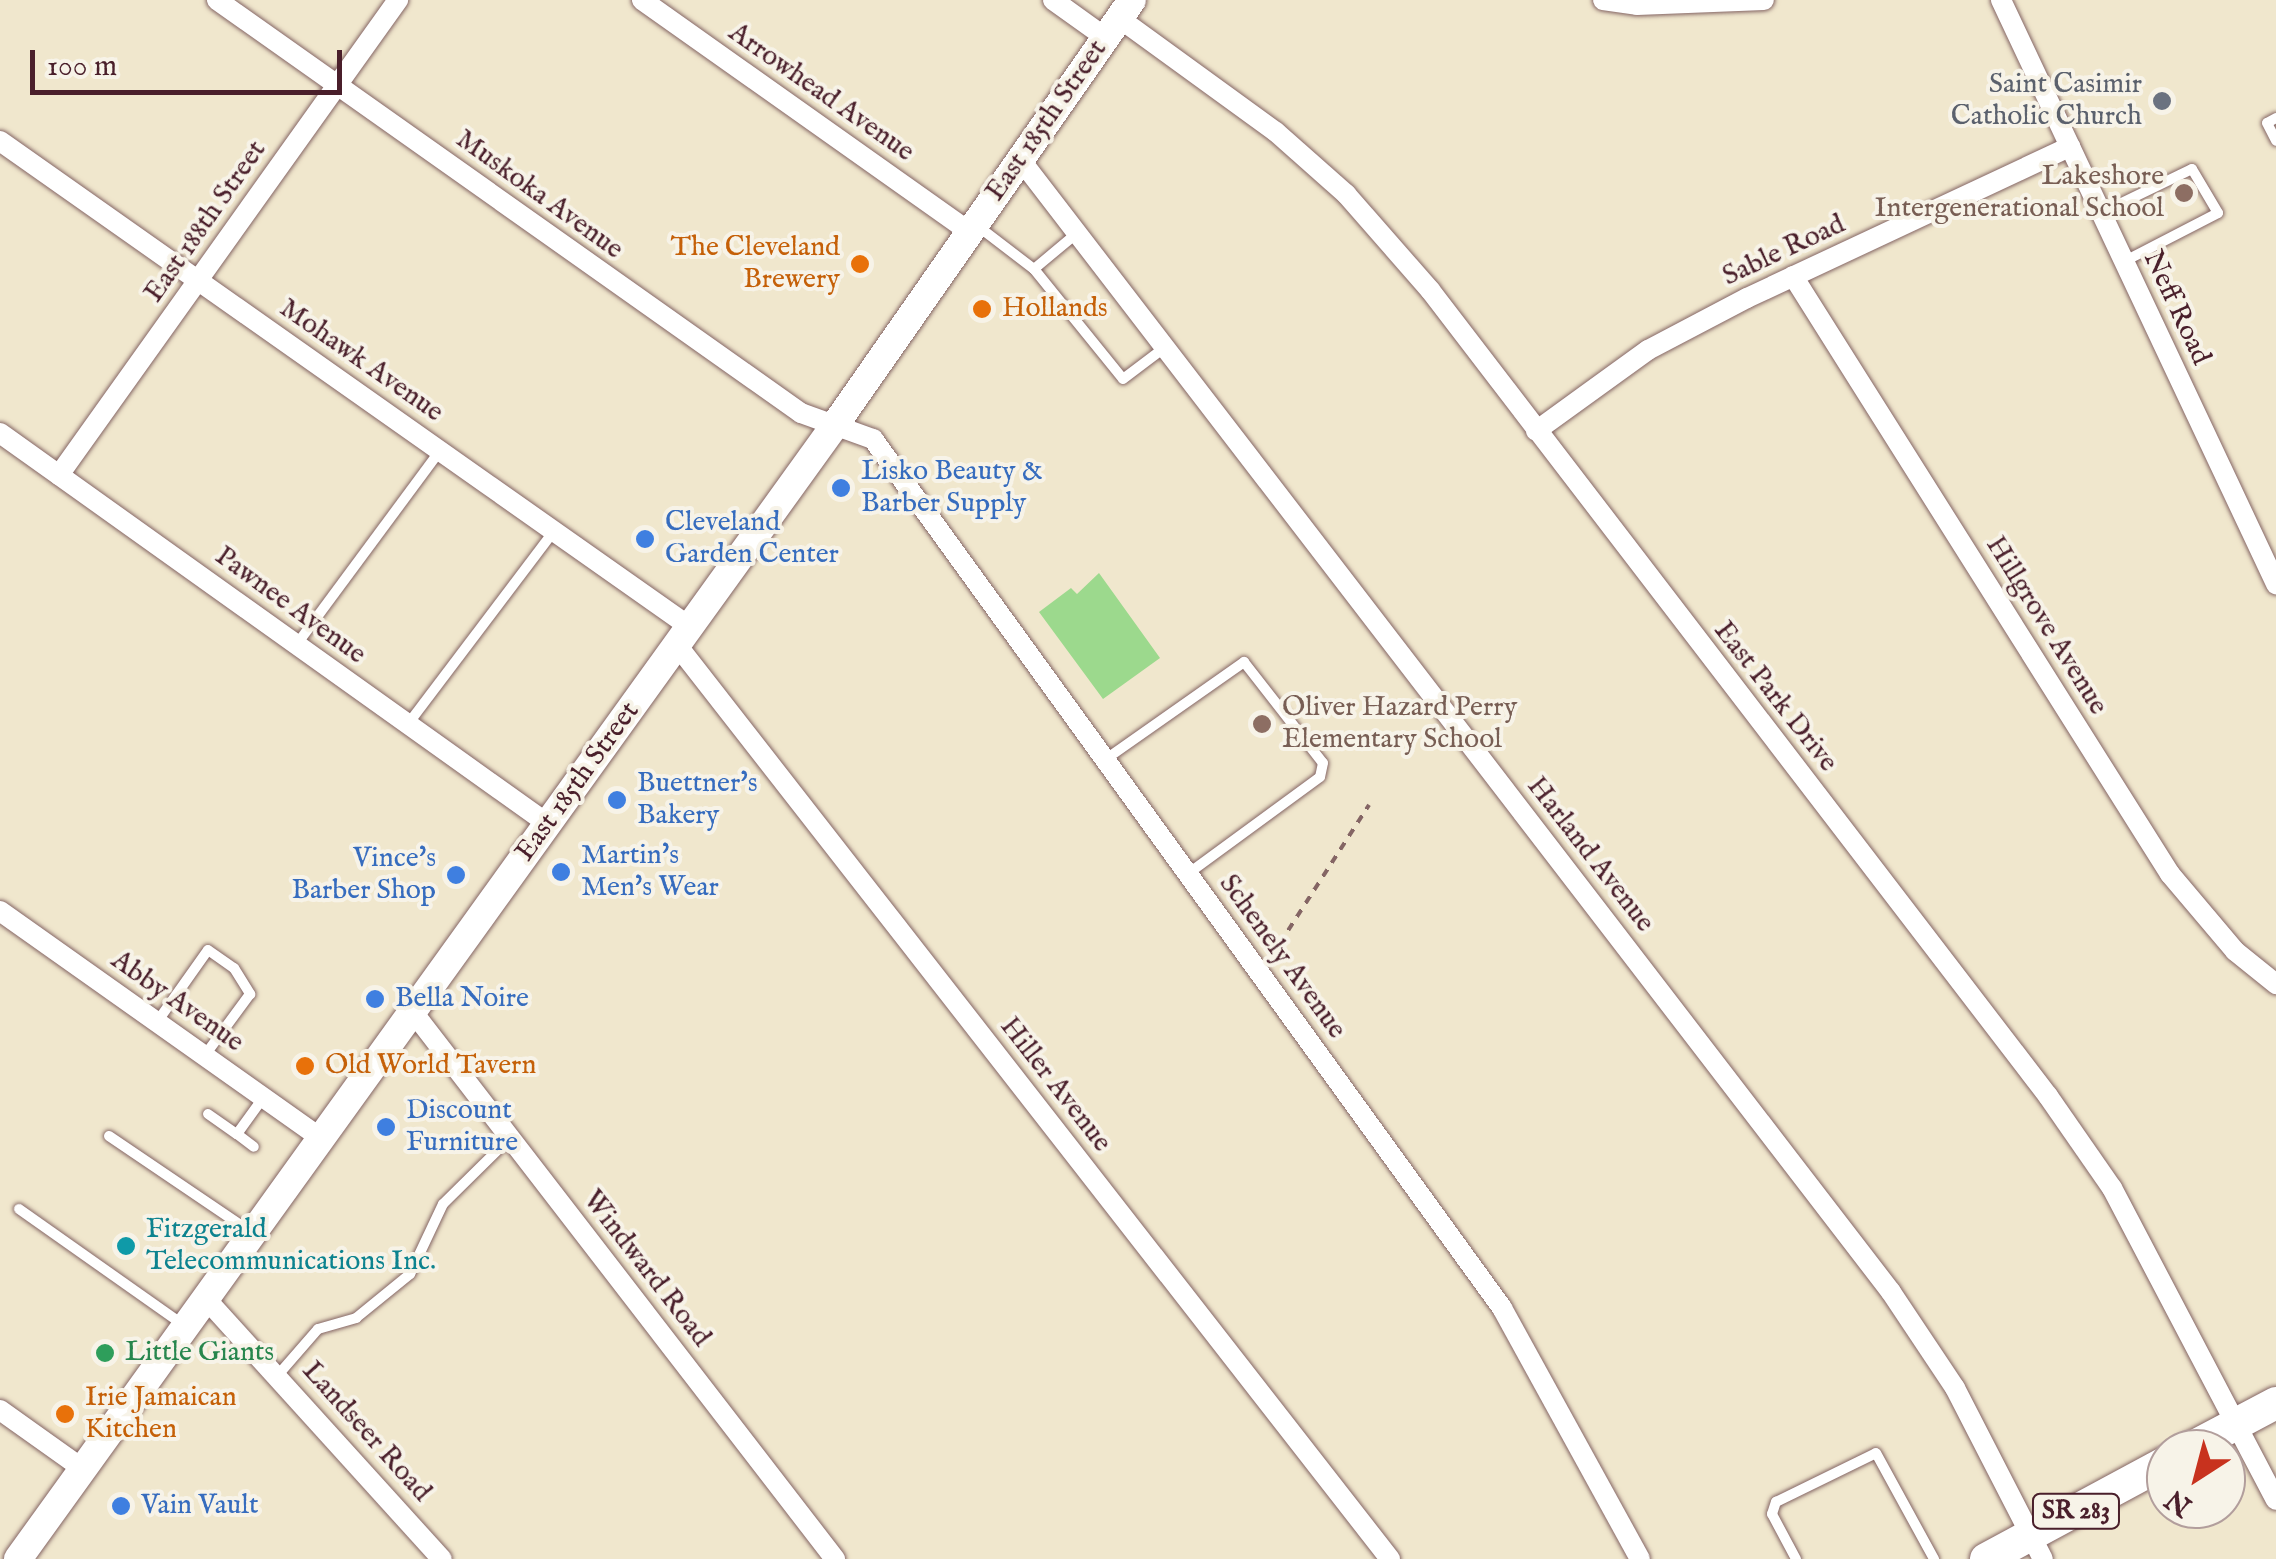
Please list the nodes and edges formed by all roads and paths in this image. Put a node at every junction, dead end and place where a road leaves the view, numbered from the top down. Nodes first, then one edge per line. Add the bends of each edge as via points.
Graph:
1 (217, 0) edge
2 (398, 0) edge
3 (642, 0) edge
4 (1053, 0) edge
5 (1603, 0) edge
6 (1764, 0) edge
7 (2000, 0) edge
8 (1119, 19) edge
9 (336, 84) junction
10 (2276, 118) edge
11 (0, 141) edge
12 (2276, 141) edge
13 (2070, 148) junction
14 (1020, 159) junction
15 (2101, 213) junction
16 (971, 227) junction
17 (1077, 233) junction
18 (2124, 261) junction
19 (1034, 269) junction
20 (1793, 276) junction
21 (198, 280) junction
22 (1165, 348) junction
23 (834, 426) junction
24 (1536, 431) junction
25 (0, 433) edge
26 (440, 451) junction
27 (59, 475) junction
28 (554, 531) junction
29 (2276, 584) edge
30 (684, 636) junction
31 (297, 645) junction
32 (408, 724) junction
33 (1106, 759) junction
34 (1369, 806) dead end
35 (548, 824) junction
36 (1188, 874) junction
37 (0, 910) edge
38 (1271, 956) dead end
39 (2276, 984) edge
40 (413, 1012) junction
41 (157, 1022) junction
42 (204, 1056) junction
43 (264, 1098) junction
44 (208, 1114) dead end
45 (238, 1134) junction
46 (109, 1136) dead end
47 (322, 1138) junction
48 (510, 1138) junction
49 (254, 1146) dead end
50 (19, 1209) dead end
51 (252, 1234) junction
52 (206, 1299) junction
53 (186, 1327) junction
54 (278, 1375) junction
55 (2276, 1403) edge
56 (0, 1410) edge
57 (2240, 1421) junction
58 (2225, 1429) edge
59 (83, 1470) junction
60 (2146, 1475) edge
61 (2276, 1500) edge
62 (2037, 1547) edge
63 (0, 1550) edge
64 (25, 1555) edge
65 (442, 1559) edge
66 (835, 1559) edge
67 (1390, 1559) edge
68 (1640, 1559) edge
69 (1796, 1559) edge
70 (1934, 1559) edge
71 (1986, 1559) edge

1 - 9 street, Muskoka Avenue
2 - 9 street, East 188th Street
3 - 16 street, Arrowhead Avenue
4 - 8 street, East Park Drive
5 - 6 street
7 - 13 street, Neff Road
8 - 14 street, East 185th Street
8 - 24 street, East Park Drive via 1276,132 1346,194 1430,290
9 - 21 street, East 188th Street
9 - 23 street, Muskoka Avenue via 714,353 802,413
10 - 12 lane via 2267,123
11 - 21 street, Mohawk Avenue
13 - 15 street, Neff Road
13 - 20 street, Sable Road
14 - 16 street, East 185th Street
14 - 17 street, Harland Avenue
15 - 18 street, Neff Road
15 - 18 lane via 2192,169 2218,214
16 - 19 lane
16 - 23 street, East 185th Street
17 - 19 lane
17 - 22 street, Harland Avenue
18 - 29 street, Neff Road
19 - 22 lane via 1123,379
20 - 24 street, Sable Road via 1648,350
20 - 39 street, Hillgrove Avenue via 2170,874 2234,950
21 - 26 street, Mohawk Avenue
21 - 27 street, East 188th Street
22 - 62 street, Harland Avenue via 1891,1292 1955,1388
23 - 30 street, East 185th Street
23 - 33 street, Schenely Avenue via 873,438
24 - 57 street, East Park Drive via 2048,1096 2112,1188
25 - 27 street, Pawnee Avenue
26 - 28 street, Mohawk Avenue
26 - 31 lane
27 - 31 street, Pawnee Avenue
28 - 30 street, Mohawk Avenue
28 - 32 lane
30 - 35 street, East 185th Street
30 - 67 street, Hiller Avenue
31 - 32 street, Pawnee Avenue
32 - 35 street, Pawnee Avenue
33 - 36 street, Schenely Avenue
33 - 36 lane via 1244,662 1323,764 1320,776
34 - 38 path
35 - 40 street, East 185th Street
36 - 68 street, Schenely Avenue via 1502,1308
37 - 41 street, Abby Avenue
40 - 47 street, East 185th Street
40 - 48 street, Windward Road
41 - 42 street, Abby Avenue
41 - 42 lane via 208,950 234,968 250,994
42 - 43 street, Abby Avenue
43 - 45 lane
43 - 47 street, Abby Avenue
44 - 45 lane
45 - 49 lane
46 - 51 lane
47 - 51 street, East 185th Street
48 - 54 lane via 443,1204 410,1274 356,1318 318,1329
48 - 66 street, Windward Road
50 - 53 lane
51 - 52 street, East 185th Street
52 - 53 street, East 185th Street
52 - 54 street, Landseer Road
53 - 59 street, East 185th Street
54 - 65 street, Landseer Road
55 - 57 main road
56 - 59 street
57 - 58 main road
57 - 61 street, East Park Drive
59 - 64 street, East 185th Street
60 - 62 main road, SR 283
62 - 71 main road, SR 283
63 - 64 lane
69 - 70 lane via 1772,1514 1776,1502 1876,1453

